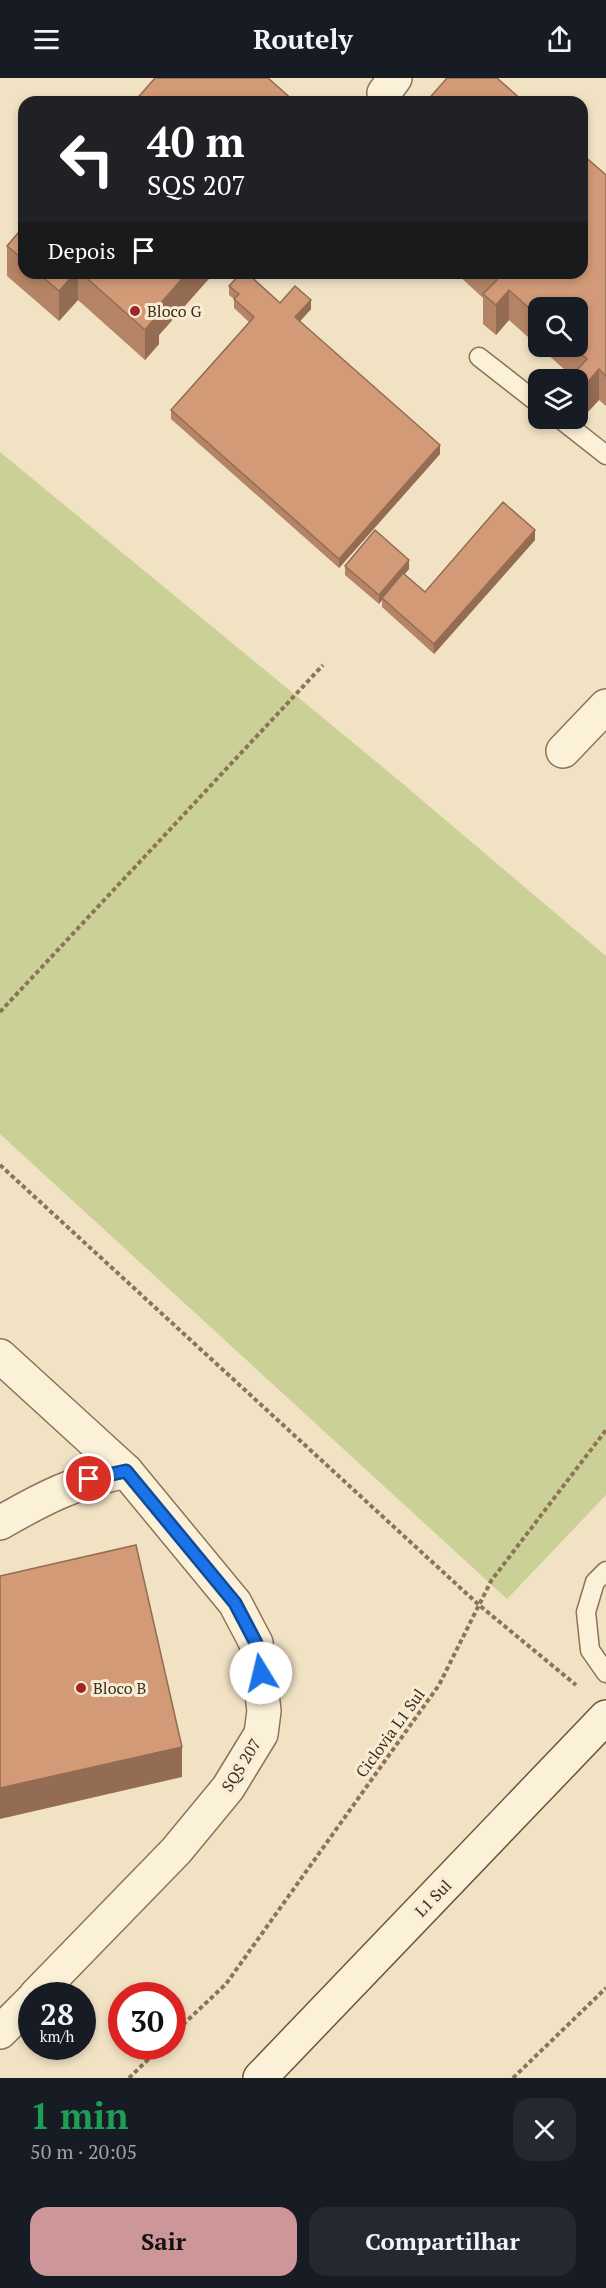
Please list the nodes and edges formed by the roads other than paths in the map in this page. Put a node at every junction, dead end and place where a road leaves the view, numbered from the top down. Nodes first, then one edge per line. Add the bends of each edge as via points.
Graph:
1 (479, 357) dead end
2 (528, 395) edge
3 (573, 429) edge
4 (606, 455) edge
5 (606, 706) edge
6 (563, 751) dead end
7 (0, 1356) edge
8 (126, 1471) junction
9 (0, 1523) edge
10 (606, 1571) edge
11 (606, 1673) edge
12 (606, 1717) edge
13 (49, 1982) edge
14 (18, 2014) edge
15 (0, 2032) edge
16 (260, 2078) edge

1 - 2 lane
3 - 4 lane
5 - 6 street
7 - 8 street, SQS 207
8 - 9 street via 89,1479 44,1497
8 - 13 street, SQS 207 via 235,1603 256,1643 264,1711 261,1734 228,1788 176,1851
10 - 11 lane via 596,1582 586,1612 590,1650
12 - 16 street, L1 Sul
14 - 15 street

